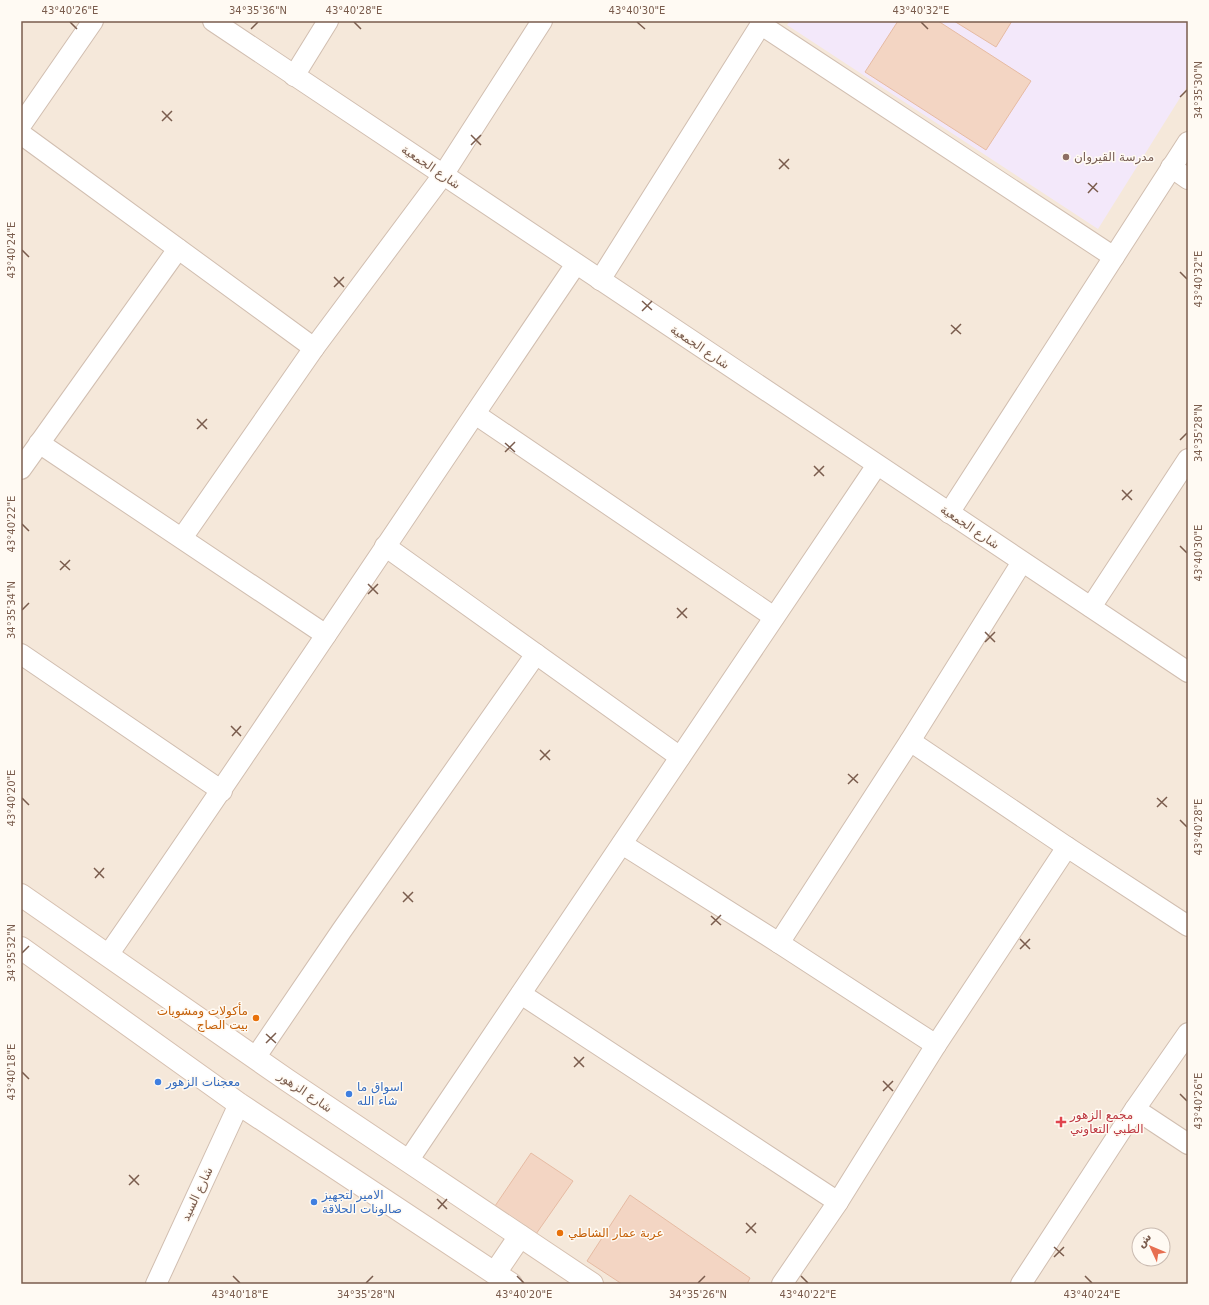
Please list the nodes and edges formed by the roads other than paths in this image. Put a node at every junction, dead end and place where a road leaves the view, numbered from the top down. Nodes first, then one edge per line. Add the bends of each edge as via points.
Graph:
1 (93, 21) edge
2 (213, 21) edge
3 (328, 21) edge
4 (542, 21) edge
5 (761, 23) edge
6 (294, 76) junction
7 (21, 125) edge
8 (21, 134) edge
9 (1188, 142) edge
10 (1171, 167) junction
11 (444, 175) junction
12 (1188, 179) edge
13 (178, 249) junction
14 (1114, 257) junction
15 (576, 264) junction
16 (600, 280) junction
17 (314, 348) junction
18 (475, 414) junction
19 (39, 443) junction
20 (1188, 460) edge
21 (877, 465) junction
22 (21, 469) edge
23 (949, 513) junction
24 (182, 538) junction
25 (385, 546) junction
26 (1022, 562) junction
27 (1091, 607) junction
28 (774, 617) junction
29 (326, 635) junction
30 (21, 654) edge
31 (536, 654) junction
32 (1188, 672) edge
33 (910, 741) junction
34 (680, 756) junction
35 (222, 791) junction
36 (622, 844) junction
37 (1067, 847) junction
38 (21, 895) edge
39 (1188, 926) edge
40 (779, 943) junction
41 (21, 948) edge
42 (108, 955) junction
43 (521, 994) junction
44 (1188, 1034) edge
45 (936, 1045) junction
46 (255, 1058) junction
47 (239, 1104) junction
48 (1135, 1109) junction
49 (1188, 1144) edge
50 (408, 1161) junction
51 (838, 1202) junction
52 (520, 1236) junction
53 (503, 1278) edge
54 (156, 1284) edge
55 (592, 1284) edge
56 (782, 1284) edge
57 (1021, 1284) edge

1 - 7 street
2 - 6 street, شارع الجمعية
3 - 6 street
4 - 11 street
5 - 14 street
5 - 16 street
6 - 11 street, شارع الجمعية
8 - 13 street
9 - 10 street
10 - 12 street
10 - 14 street
11 - 15 street, شارع الجمعية
11 - 17 street
13 - 17 street
13 - 19 street
14 - 23 street
15 - 16 street, شارع الجمعية
15 - 18 street
16 - 21 street, شارع الجمعية
17 - 24 street
18 - 25 street
18 - 28 street
19 - 22 street
19 - 24 street
20 - 27 street
21 - 23 street, شارع الجمعية
21 - 28 street
23 - 26 street, شارع الجمعية
24 - 29 street
25 - 29 street
25 - 31 street
26 - 27 street, شارع الجمعية
26 - 33 street
27 - 32 street, شارع الجمعية
28 - 34 street
29 - 35 street
30 - 35 street
31 - 34 street
31 - 46 street
33 - 37 street
33 - 40 street
34 - 36 street
35 - 42 street
36 - 40 street
36 - 43 street
37 - 39 street
37 - 45 street
38 - 42 main road, شارع الزهور
40 - 45 street
41 - 47 main road
42 - 46 main road, شارع الزهور
43 - 50 street
43 - 51 street
44 - 48 street
45 - 51 street
46 - 50 main road, شارع الزهور
47 - 53 main road
47 - 54 street, شارع السيد
48 - 49 street
48 - 57 street
50 - 52 main road, شارع الزهور
51 - 56 street
52 - 53 main road
52 - 55 main road, شارع الزهور

